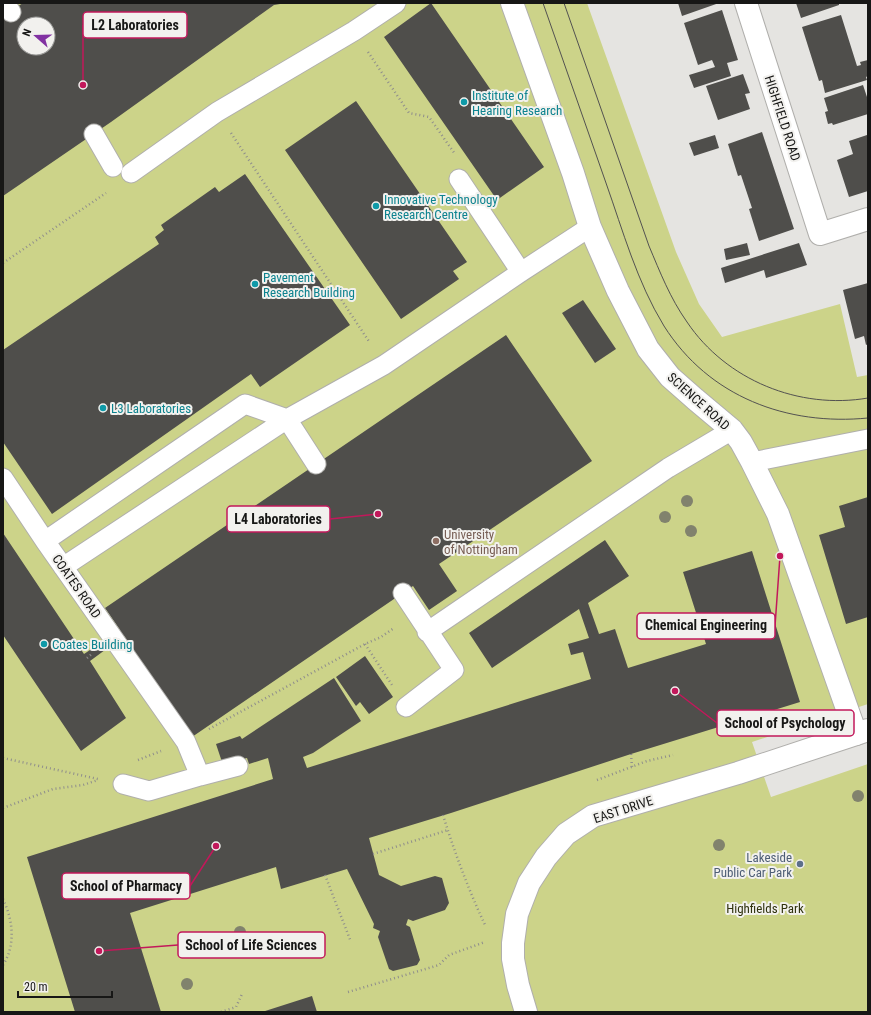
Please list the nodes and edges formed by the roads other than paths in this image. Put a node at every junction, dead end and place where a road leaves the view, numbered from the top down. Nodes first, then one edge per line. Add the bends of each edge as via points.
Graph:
1 (396, 3) edge
2 (512, 3) edge
3 (746, 3) edge
4 (94, 134) dead end
5 (113, 167) dead end
6 (131, 173) dead end
7 (459, 179) road end
8 (868, 219) edge
9 (590, 227) junction
10 (521, 272) junction
11 (287, 419) junction
12 (732, 430) junction
13 (868, 438) edge
14 (752, 462) junction
15 (316, 464) dead end
16 (3, 478) edge
17 (45, 541) junction
18 (64, 567) junction
19 (402, 593) dead end
20 (427, 632) junction
21 (406, 707) dead end
22 (862, 732) edge
23 (238, 766) dead end
24 (200, 776) junction
25 (123, 784) dead end
26 (526, 1012) edge

1 - 6 lane via 354,31 217,112
2 - 9 street, SCIENCE ROAD
3 - 8 street, HIGHFIELD ROAD via 820,234
4 - 5 lane
7 - 10 lane
9 - 10 lane
9 - 12 street, SCIENCE ROAD via 618,291 648,349 670,377
10 - 11 lane via 384,365
11 - 15 lane
11 - 17 lane via 245,404
11 - 18 lane
12 - 14 street, SCIENCE ROAD
12 - 20 lane via 668,468
13 - 14 lane
14 - 22 street, SCIENCE ROAD via 778,514
16 - 17 lane, COATES ROAD
17 - 18 lane, COATES ROAD
18 - 24 lane, COATES ROAD via 186,742
19 - 20 lane
20 - 21 lane via 454,670
22 - 26 street, EAST DRIVE via 738,773 593,816 566,834 546,857 529,883 517,914 513,959
23 - 24 lane
24 - 25 lane via 149,791

